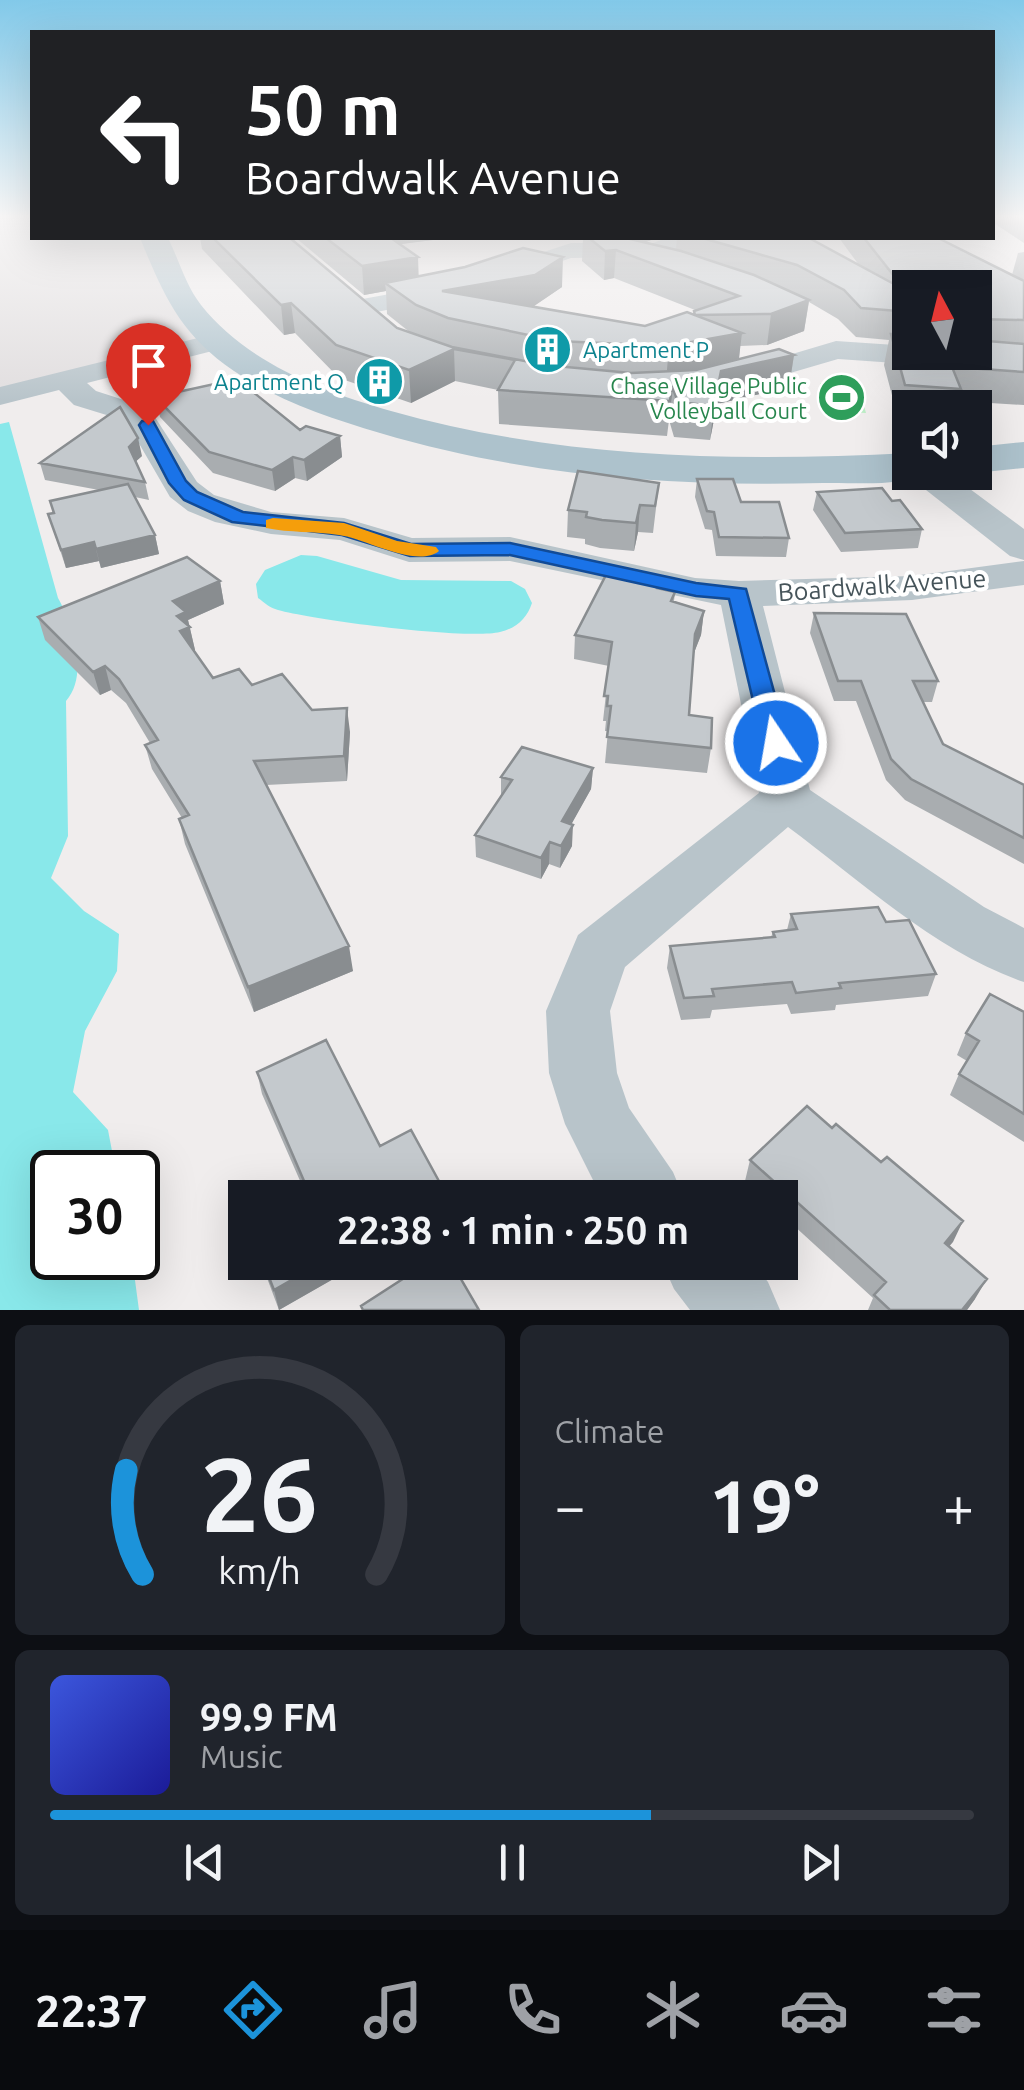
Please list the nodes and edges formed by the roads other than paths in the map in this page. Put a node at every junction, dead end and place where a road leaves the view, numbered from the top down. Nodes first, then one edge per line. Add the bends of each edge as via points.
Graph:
1 (173, 278) edge
2 (487, 278) edge
3 (820, 324) dead end
4 (389, 334) edge
5 (218, 342) junction
6 (846, 350) junction
7 (1024, 364) edge
8 (65, 380) junction
9 (705, 388) edge
10 (0, 396) edge
11 (1024, 456) edge
12 (992, 459) edge
13 (892, 467) edge
14 (948, 490) edge
15 (1024, 548) edge
16 (1024, 573) edge
17 (739, 594) junction
18 (786, 799) junction
19 (1024, 957) edge
20 (636, 1180) edge
21 (716, 1280) edge
22 (740, 1310) edge

1 - 5 main road via 188,310
2 - 4 street via 346,299
3 - 6 street
5 - 8 street
5 - 13 main road via 267,379 327,403 417,433 538,459 679,472
6 - 7 street
6 - 9 street
8 - 10 street
8 - 17 street, Boardwalk Avenue via 85,398 138,415 183,488 228,514 344,529 410,550 510,549
11 - 12 main road
14 - 15 street
16 - 17 street, Boardwalk Avenue via 912,588
17 - 18 street, Boardwalk Avenue
18 - 19 street via 963,924
18 - 20 street via 600,953 578,1011 583,1073 600,1124
21 - 22 street

